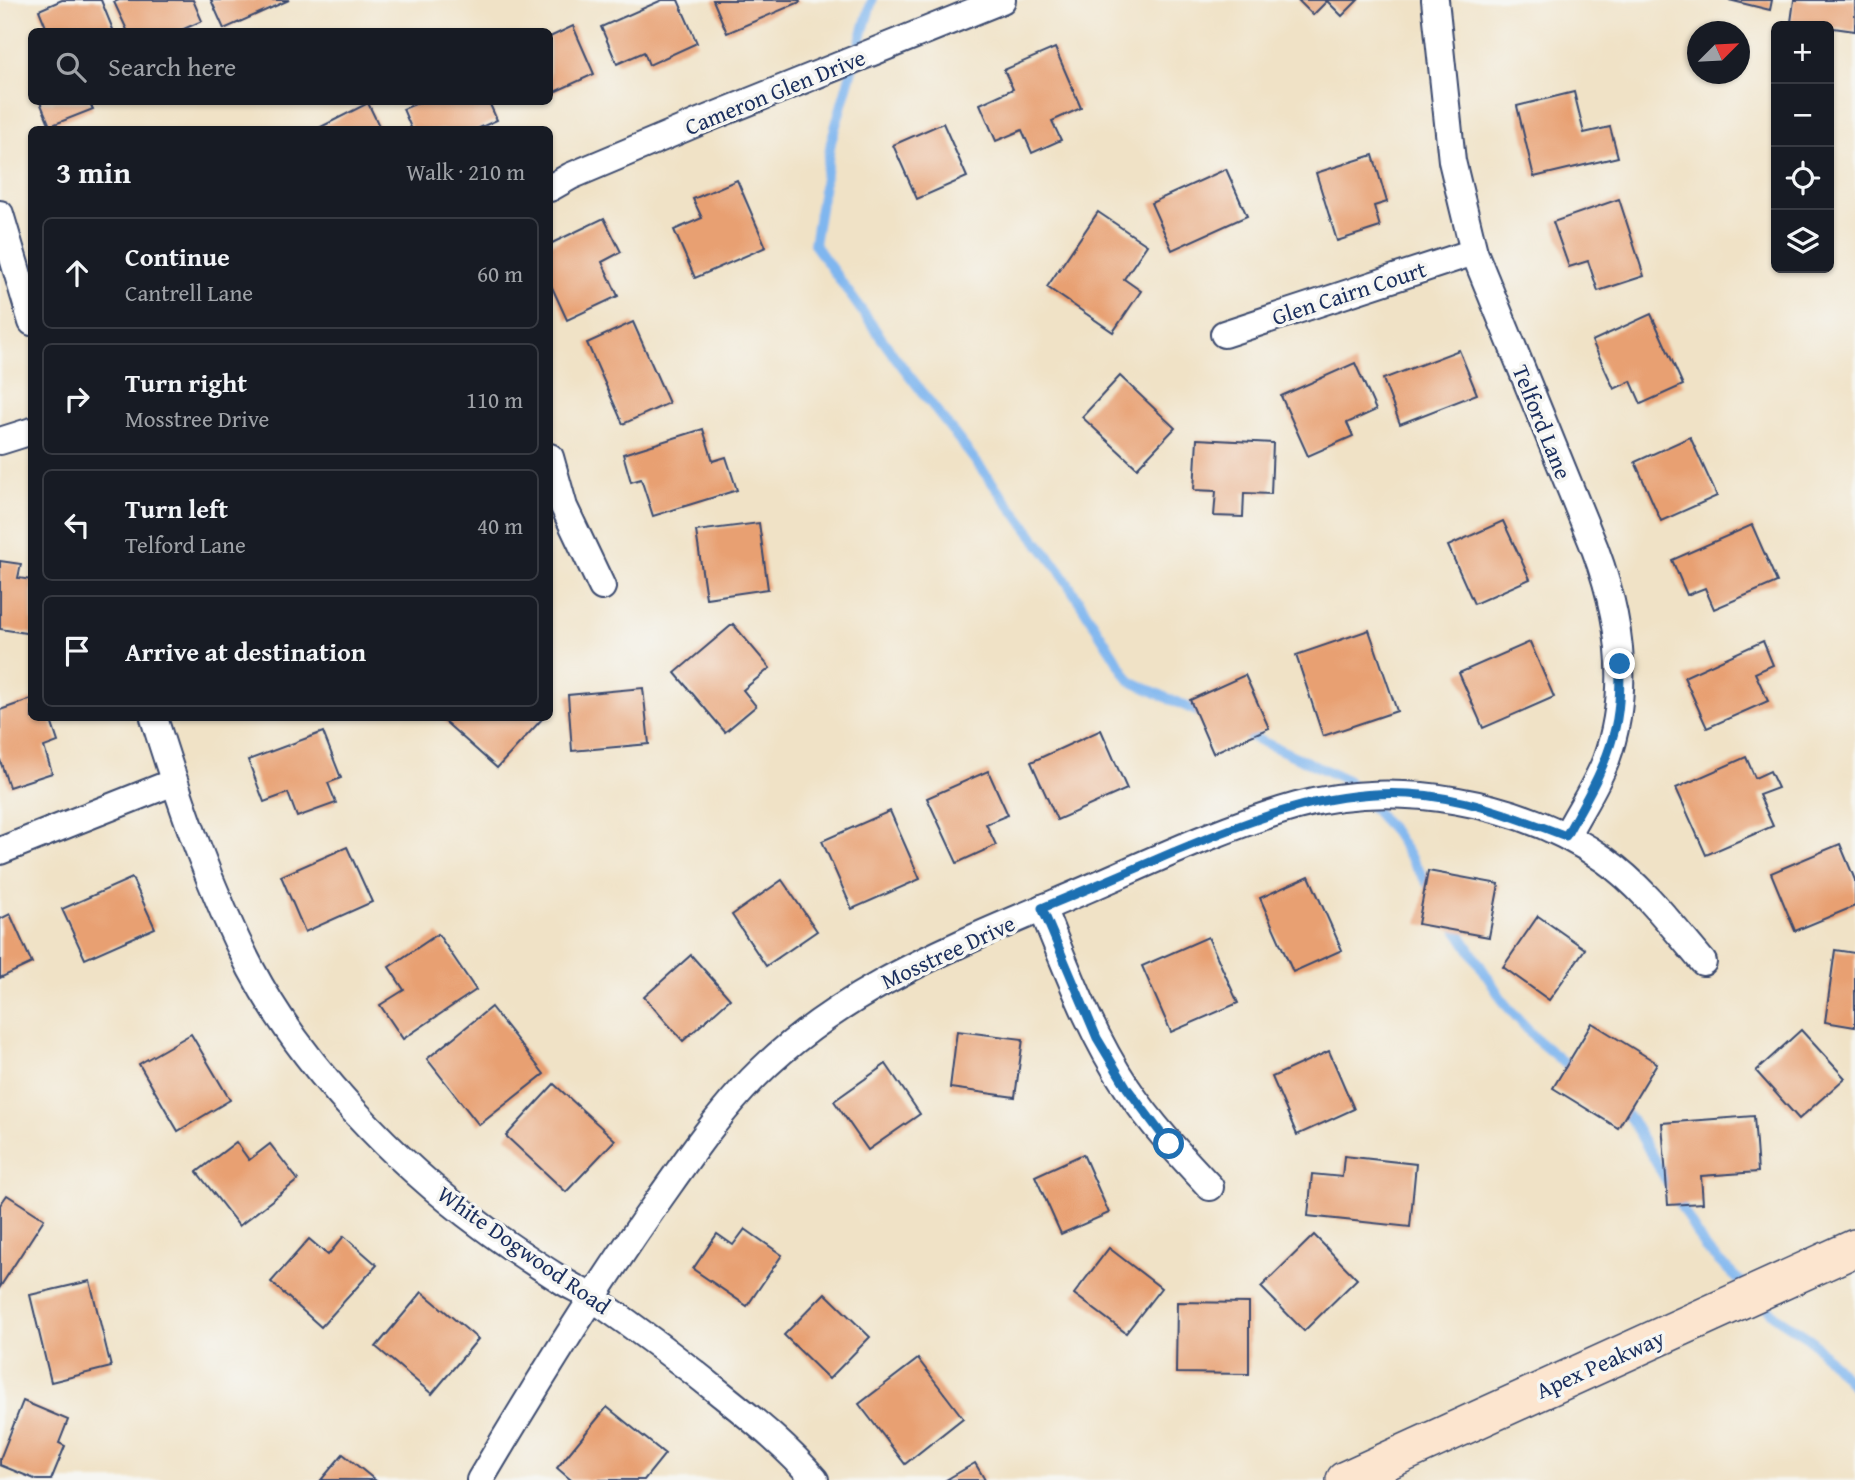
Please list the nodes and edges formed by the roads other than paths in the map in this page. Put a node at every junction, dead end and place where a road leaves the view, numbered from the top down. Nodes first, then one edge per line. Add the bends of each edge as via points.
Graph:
1 (1002, 0) edge
2 (1435, 0) edge
3 (553, 186) edge
4 (0, 214) edge
5 (1474, 252) junction
6 (28, 308) edge
7 (1224, 334) dead end
8 (28, 432) edge
9 (0, 441) edge
10 (553, 468) edge
11 (602, 587) dead end
12 (155, 721) edge
13 (174, 782) junction
14 (1566, 836) junction
15 (0, 851) edge
16 (1042, 908) junction
17 (1703, 962) dead end
18 (1210, 1186) dead end
19 (1855, 1248) edge
20 (592, 1297) junction
21 (480, 1480) edge
22 (815, 1480) edge
23 (1345, 1480) edge

1 - 3 street, Cameron Glen Drive
2 - 5 street, Telford Lane via 1452,161
4 - 6 street
5 - 7 street, Glen Cairn Court
5 - 14 street, Telford Lane via 1595,549 1615,617 1620,688 1614,734 1605,762
8 - 9 street
10 - 11 street via 564,507
12 - 13 street, White Dogwood Road
13 - 15 street
13 - 20 street, White Dogwood Road via 205,870 253,972 316,1065 433,1187 494,1235
14 - 16 street, Mosstree Drive via 1450,799 1408,794 1339,798 1248,821
14 - 17 street, Mosstree Drive via 1607,861 1640,891
16 - 18 street via 1097,1038 1127,1088 1169,1144
16 - 20 street, Mosstree Drive via 874,985 781,1052 701,1140
19 - 23 main road, Apex Peakway
20 - 21 street, Mosstree Drive
20 - 22 street, White Dogwood Road via 762,1426

